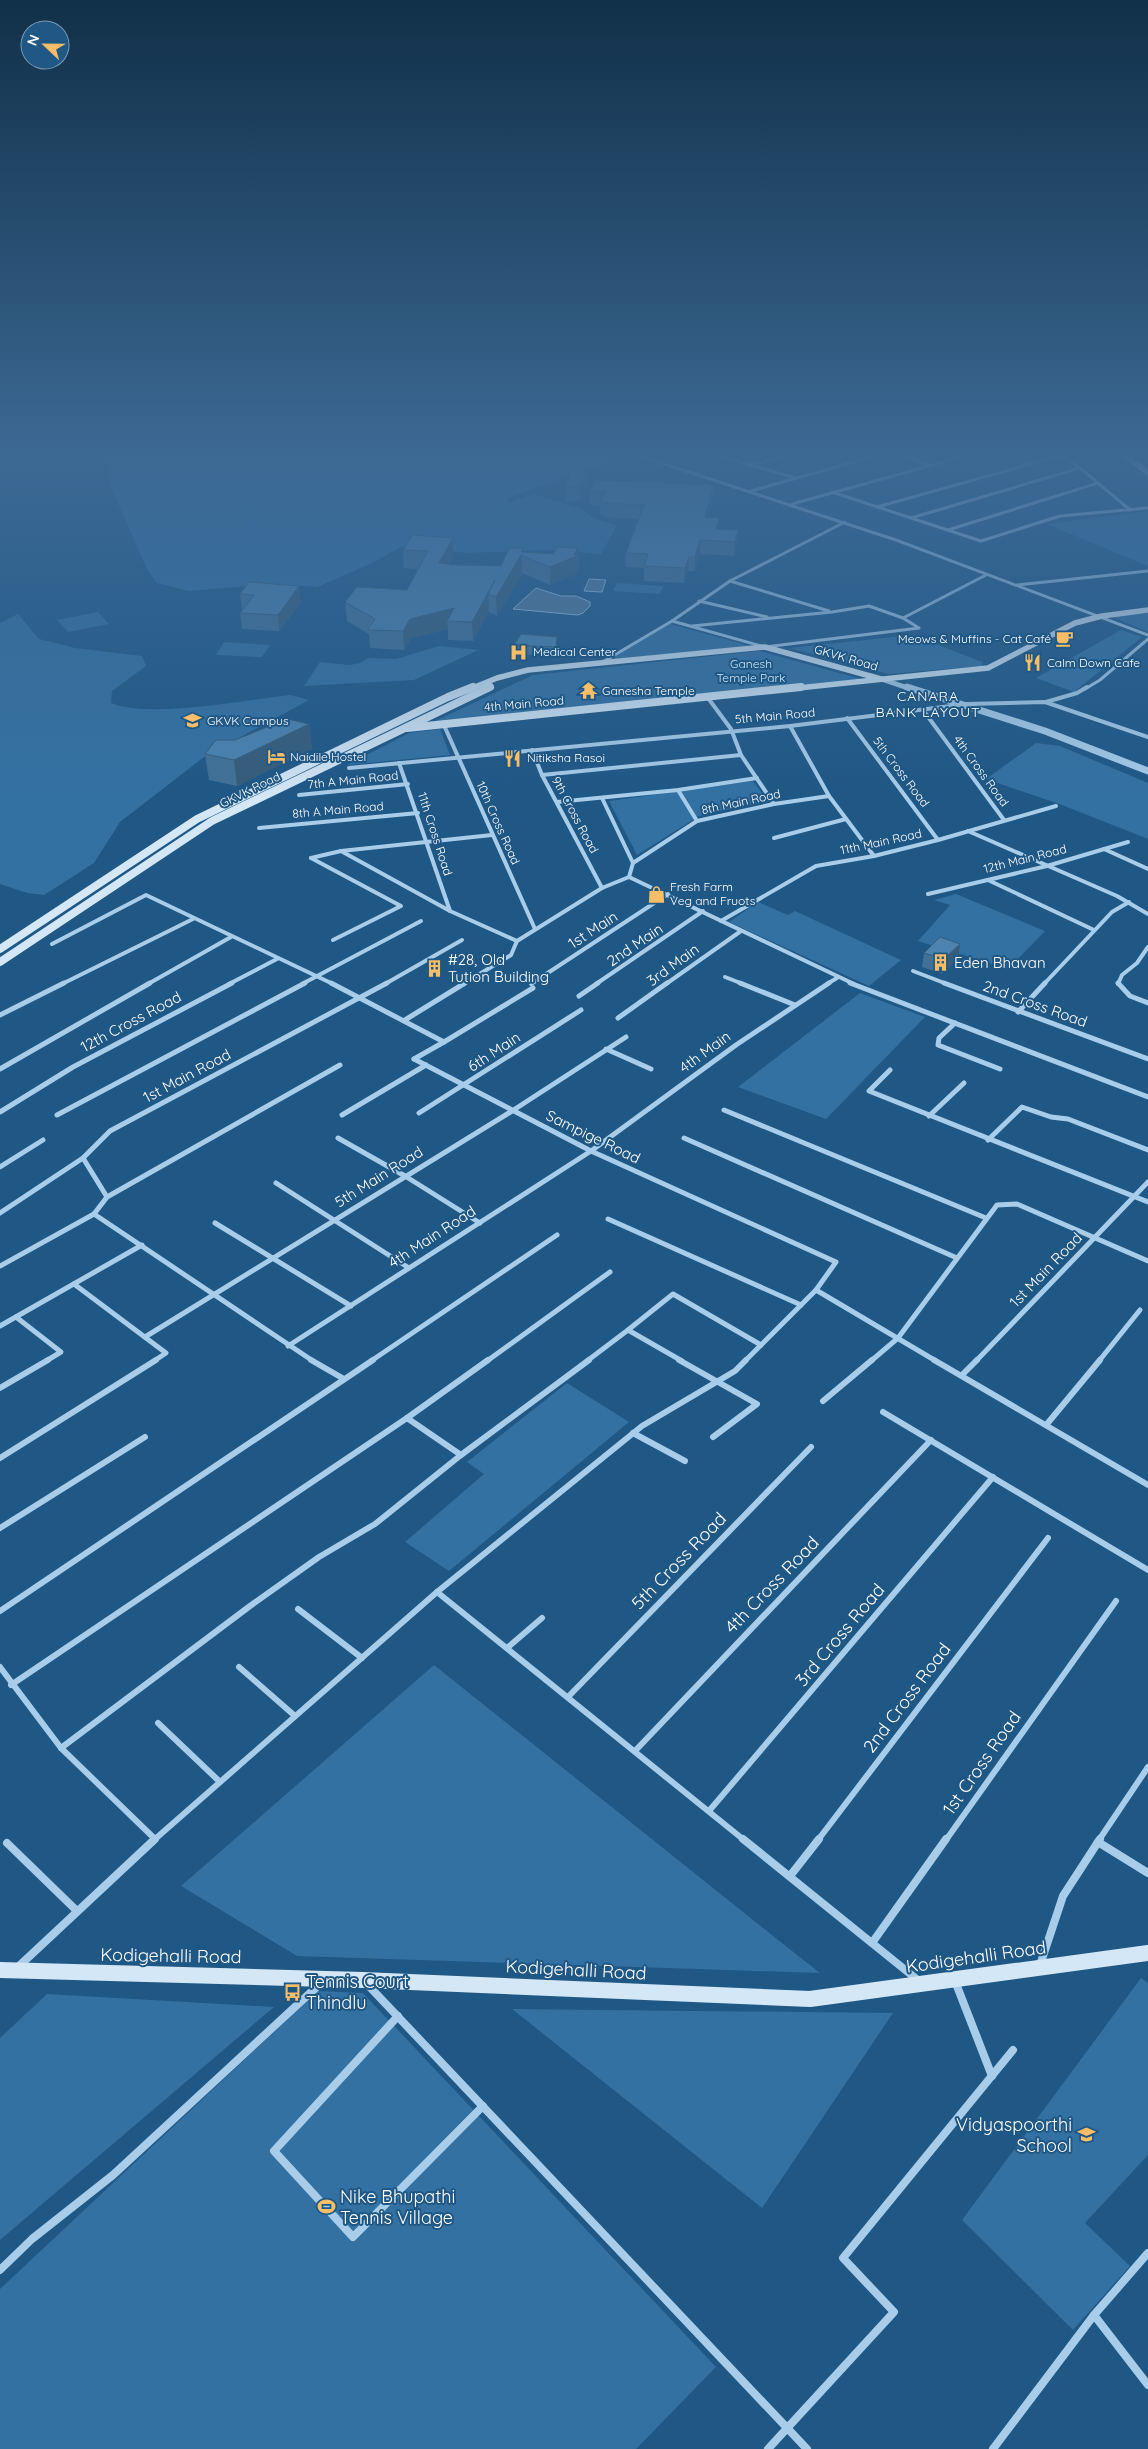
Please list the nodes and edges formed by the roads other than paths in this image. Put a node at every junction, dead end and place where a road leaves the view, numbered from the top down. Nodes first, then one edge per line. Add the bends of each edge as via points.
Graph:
1 (751, 570) edge
2 (973, 570) edge
3 (1148, 571) edge
4 (986, 575) junction
5 (730, 581) junction
6 (1015, 586) junction
7 (699, 601) junction
8 (1148, 610) edge
9 (832, 612) junction
10 (1102, 616) junction
11 (771, 618) junction
12 (903, 618) junction
13 (672, 621) junction
14 (692, 626) junction
15 (1148, 637) edge
16 (765, 647) junction
17 (600, 663) junction
18 (528, 670) junction
19 (882, 679) junction
20 (708, 698) junction
21 (1045, 702) junction
22 (967, 704) junction
23 (922, 710) junction
24 (847, 718) junction
25 (443, 723) junction
26 (790, 726) junction
27 (407, 728) junction
28 (731, 729) junction
29 (380, 730) junction
30 (1045, 730) joint
31 (393, 735) junction
32 (1148, 737) edge
33 (532, 750) junction
34 (741, 755) junction
35 (458, 758) junction
36 (399, 763) junction
37 (349, 768) dead end
38 (1148, 771) edge
39 (542, 775) junction
40 (757, 778) junction
41 (408, 784) junction
42 (678, 790) junction
43 (299, 795) dead end
44 (829, 796) junction
45 (602, 798) junction
46 (557, 802) junction
47 (774, 804) junction
48 (1056, 806) dead end
49 (418, 813) junction
50 (846, 819) junction
51 (1004, 820) junction
52 (697, 821) junction
53 (258, 828) dead end
54 (968, 831) junction
55 (492, 835) junction
56 (774, 838) dead end
57 (938, 840) junction
58 (425, 841) junction
59 (1128, 842) dead end
60 (1103, 849) junction
61 (342, 851) junction
62 (874, 856) junction
63 (633, 863) junction
64 (1047, 866) junction
65 (1148, 869) edge
66 (629, 877) junction
67 (987, 880) junction
68 (101, 881) junction
69 (114, 886) junction
70 (602, 888) junction
71 (668, 894) junction
72 (928, 894) dead end
73 (1129, 902) junction
74 (450, 911) junction
75 (703, 911) junction
76 (1148, 914) edge
77 (193, 918) junction
78 (421, 920) dead end
79 (721, 921) junction
80 (535, 929) junction
81 (1094, 930) junction
82 (741, 931) junction
83 (231, 937) junction
84 (333, 940) dead end
85 (462, 940) dead end
86 (517, 940) junction
87 (52, 944) dead end
88 (1148, 947) edge
89 (0, 949) edge
90 (277, 959) junction
91 (0, 962) edge
92 (914, 971) dead end
93 (725, 977) dead end
94 (317, 978) junction
95 (837, 978) junction
96 (579, 996) dead end
97 (363, 997) junction
98 (1148, 1003) edge
99 (795, 1005) junction
100 (581, 1010) dead end
101 (1018, 1012) junction
102 (0, 1015) edge
103 (618, 1018) dead end
104 (406, 1020) junction
105 (955, 1023) junction
106 (626, 1036) dead end
107 (444, 1042) junction
108 (606, 1049) junction
109 (1148, 1059) edge
110 (340, 1065) dead end
111 (426, 1065) junction
112 (0, 1069) edge
113 (651, 1069) dead end
114 (1000, 1069) dead end
115 (890, 1070) dead end
116 (964, 1083) dead end
117 (464, 1085) junction
118 (1148, 1097) edge
119 (724, 1110) dead end
120 (512, 1111) junction
121 (0, 1112) edge
122 (419, 1113) dead end
123 (57, 1115) dead end
124 (342, 1115) dead end
125 (929, 1116) junction
126 (338, 1138) dead end
127 (684, 1138) dead end
128 (43, 1140) dead end
129 (988, 1140) junction
130 (1148, 1150) edge
131 (591, 1151) junction
132 (83, 1158) junction
133 (0, 1167) edge
134 (405, 1176) junction
135 (1148, 1182) edge
136 (276, 1183) dead end
137 (1134, 1196) junction
138 (107, 1197) junction
139 (1148, 1202) edge
140 (0, 1213) edge
141 (94, 1214) junction
142 (986, 1218) junction
143 (608, 1219) dead end
144 (334, 1220) junction
145 (215, 1223) dead end
146 (480, 1223) junction
147 (557, 1235) dead end
148 (1095, 1237) junction
149 (142, 1245) junction
150 (273, 1258) junction
151 (957, 1258) junction
152 (1148, 1261) edge
153 (0, 1266) edge
154 (410, 1268) junction
155 (610, 1272) dead end
156 (74, 1284) junction
157 (816, 1290) junction
158 (215, 1294) junction
159 (801, 1305) junction
160 (351, 1306) junction
161 (1140, 1310) dead end
162 (16, 1317) junction
163 (0, 1326) edge
164 (628, 1330) junction
165 (145, 1337) junction
166 (898, 1338) junction
167 (761, 1345) junction
168 (288, 1346) junction
169 (962, 1375) junction
170 (344, 1379) junction
171 (718, 1382) junction
172 (0, 1388) edge
173 (822, 1402) dead end
174 (883, 1412) dead end
175 (407, 1418) junction
176 (1047, 1424) junction
177 (633, 1433) junction
178 (145, 1437) dead end
179 (713, 1438) dead end
180 (931, 1440) junction
181 (811, 1447) dead end
182 (461, 1455) junction
183 (0, 1458) edge
184 (685, 1461) dead end
185 (993, 1477) junction
186 (1148, 1485) edge
187 (0, 1528) edge
188 (1048, 1538) dead end
189 (1148, 1570) edge
190 (437, 1592) junction
191 (1116, 1601) dead end
192 (298, 1609) dead end
193 (0, 1611) edge
194 (542, 1618) dead end
195 (507, 1648) junction
196 (362, 1658) junction
197 (238, 1666) dead end
198 (0, 1667) edge
199 (11, 1684) junction
200 (568, 1697) junction
201 (295, 1716) junction
202 (158, 1723) dead end
203 (61, 1748) junction
204 (634, 1751) junction
205 (1147, 1771) edge
206 (220, 1782) junction
207 (709, 1811) junction
208 (155, 1839) junction
209 (1098, 1842) junction
210 (7, 1843) dead end
211 (1148, 1873) edge
212 (790, 1876) junction
213 (77, 1911) junction
214 (872, 1943) junction
215 (1148, 1953) edge
216 (1039, 1968) junction
217 (7, 1970) edge
218 (326, 1978) junction
219 (954, 1979) junction
220 (363, 1980) junction
221 (923, 1984) junction
222 (398, 2016) junction
223 (1013, 2050) dead end
224 (992, 2076) junction
225 (483, 2106) junction
226 (1148, 2254) edge
227 (0, 2270) edge
228 (1094, 2315) junction
229 (1148, 2385) edge
230 (787, 2428) junction
231 (768, 2449) edge
232 (806, 2449) edge
233 (993, 2449) edge

1 - 5 street
2 - 4 street
3 - 6 street
4 - 6 street
4 - 12 street
5 - 7 street
5 - 9 street
6 - 10 street
7 - 11 street
7 - 13 street
8 - 10 main road, GKVK Road
9 - 11 street
9 - 12 street via 869,606
10 - 15 street
10 - 19 main road, GKVK Road via 1075,623 988,668
11 - 14 street
12 - 16 street via 919,628
13 - 14 street
13 - 17 street
14 - 16 street
15 - 21 street via 1100,680 1077,693
16 - 17 main road, GKVK Road
16 - 19 main road, GKVK Road
17 - 18 main road, GKVK Road
18 - 27 main road, GKVK Road
18 - 29 main road, GKVK Road via 472,688
19 - 20 main road, 4th Main Road
19 - 22 street
20 - 25 main road, 4th Main Road
20 - 28 street
21 - 22 street, 5th Main Road
21 - 32 street, 5th Main Road
22 - 23 street, 5th Main Road
22 - 30 street
23 - 24 street, 5th Main Road
23 - 51 street, 4th Cross Road
24 - 26 street, 5th Main Road
24 - 57 street, 5th Cross Road
25 - 27 main road, 4th Main Road
25 - 35 street, 10th Cross Road
26 - 28 street, 5th Main Road
26 - 44 street
27 - 31 main road, GKVK Road
28 - 33 street, 5th Main Road
28 - 34 street
29 - 31 main road
29 - 68 main road, GKVK Road via 197,819
30 - 38 street
31 - 69 main road, GKVK Road via 212,821
33 - 35 street, 5th Main Road
33 - 39 street, 9th Cross Road
34 - 39 street
34 - 40 street
35 - 36 street, 5th Main Road
35 - 55 street, 10th Cross Road
36 - 37 street, 5th Main Road
36 - 41 street, 11th Cross Road
39 - 46 street, 9th Cross Road
40 - 42 street
40 - 47 street
41 - 43 street, 7th A Main Road
41 - 49 street, 11th Cross Road
42 - 45 street
42 - 52 street
44 - 47 street, 8th Main Road
44 - 50 street
45 - 46 street
45 - 63 street
46 - 70 street, 9th Cross Road
47 - 52 street, 8th Main Road
48 - 51 street, 11th Main Road
49 - 53 street, 8th A Main Road
49 - 58 street, 11th Cross Road
50 - 56 street
50 - 62 street
51 - 54 street, 11th Main Road
52 - 63 street, 8th Main Road
54 - 57 street, 11th Main Road
54 - 64 street
55 - 58 street
55 - 80 street, 10th Cross Road
57 - 62 street, 11th Main Road
58 - 61 street
58 - 74 street, 11th Cross Road
59 - 60 street, 12th Main Road
60 - 64 street, 12th Main Road
60 - 65 street
61 - 74 street
61 - 84 street via 310,858 402,906
62 - 79 street, 11th Main Road via 816,866
63 - 66 street
64 - 67 street, 12th Main Road
64 - 73 street
66 - 70 street
66 - 71 street
67 - 72 street, 12th Main Road
67 - 81 street
68 - 69 main road
68 - 89 main road, GKVK Road
69 - 91 main road, GKVK Road
70 - 80 street
71 - 75 street
71 - 107 street, 1st Main
73 - 76 street
73 - 81 street via 1112,912
74 - 86 street
75 - 79 street
75 - 96 street, 2nd Main
77 - 83 street
77 - 87 street via 146,895
77 - 102 street
78 - 94 street
79 - 82 street
80 - 86 street
81 - 101 street
82 - 95 street
82 - 103 street, 3rd Main
83 - 90 street
83 - 112 street
85 - 97 street, 1st Main Road
86 - 104 street via 511,955
88 - 98 street via 1122,975 1118,984 1130,996
90 - 94 street
90 - 121 street, 12th Cross Road via 73,1067
92 - 101 street, 2nd Cross Road
93 - 99 street
94 - 97 street
94 - 123 street
95 - 99 street, 4th Main
95 - 105 street
97 - 104 street
97 - 132 street, 1st Main Road via 110,1132
99 - 131 street, 4th Main
100 - 117 street, 6th Main
101 - 109 street, 2nd Cross Road
104 - 107 street
105 - 114 street via 939,1038 938,1045
105 - 118 street
106 - 108 street, 5th Main Road
107 - 111 street via 414,1059
108 - 113 street
108 - 120 street, 5th Main Road
110 - 138 street
111 - 117 street, Sampige Road
111 - 124 street
115 - 125 street via 868,1090
116 - 125 street
117 - 120 street, Sampige Road
117 - 122 street, 6th Main
119 - 142 street
120 - 131 street, Sampige Road
120 - 134 street, 5th Main Road
125 - 129 street
126 - 134 street
127 - 151 street
128 - 133 street
129 - 130 street via 1022,1107 1068,1119
129 - 137 street
131 - 146 street, 4th Main Road
131 - 157 street, Sampige Road via 836,1262
132 - 138 street
132 - 140 street, 1st Main Road
134 - 144 street, 5th Main Road
134 - 146 street
135 - 137 street, 1st Main Road
136 - 144 street
137 - 139 street
137 - 148 street, 1st Main Road
138 - 141 street
141 - 149 street
141 - 153 street
142 - 148 street via 997,1205 1016,1204
142 - 151 street
143 - 159 street
144 - 150 street, 5th Main Road
144 - 154 street
145 - 150 street
146 - 154 street, 4th Main Road
147 - 170 street
148 - 152 street
148 - 169 street, 1st Main Road
149 - 156 street
149 - 158 street
150 - 158 street, 5th Main Road
150 - 160 street
151 - 166 street
154 - 160 street, 4th Main Road
155 - 175 street
156 - 162 street
156 - 165 street
157 - 159 street
157 - 166 street
158 - 165 street, 5th Main Road
158 - 168 street
159 - 167 street
160 - 168 street, 4th Main Road
161 - 176 street
162 - 163 street
162 - 172 street via 60,1352
164 - 167 street via 673,1294
164 - 171 street
164 - 182 street
165 - 183 street via 166,1353
166 - 169 street
166 - 173 street
167 - 171 street via 735,1372
168 - 170 street
169 - 176 street
170 - 193 street
171 - 177 street
171 - 179 street via 757,1404
174 - 180 street
175 - 182 street
175 - 199 street
176 - 186 street
177 - 184 street
177 - 190 street
178 - 187 street
180 - 185 street
180 - 204 street, 4th Cross Road
181 - 200 street, 5th Cross Road
182 - 203 street via 375,1524 319,1557 250,1606
185 - 189 street
185 - 207 street, 3rd Cross Road
188 - 212 street, 2nd Cross Road
190 - 195 street
190 - 196 street
191 - 214 street, 1st Cross Road
192 - 196 street
194 - 195 street
195 - 200 street
196 - 201 street
197 - 201 street
198 - 199 street
199 - 203 street
200 - 204 street
201 - 206 street
202 - 206 street
203 - 208 street
204 - 207 street
205 - 209 street
206 - 208 street
207 - 212 street
208 - 213 street
209 - 211 street
209 - 216 street via 1063,1896
210 - 213 street
212 - 214 street
213 - 217 street
214 - 221 street
215 - 216 main road, Kodigehalli Road
216 - 219 main road, Kodigehalli Road
217 - 218 main road, Kodigehalli Road
218 - 220 main road, Kodigehalli Road
218 - 227 street via 113,2175 32,2239
219 - 221 main road, Kodigehalli Road
219 - 224 street
220 - 221 main road, Kodigehalli Road via 810,1999
220 - 222 street
222 - 225 street
222 - 225 street via 274,2151 353,2236
223 - 224 street
224 - 230 street via 843,2258 894,2312
225 - 230 street
226 - 228 street
228 - 229 street
228 - 233 street
230 - 231 street
230 - 232 street

